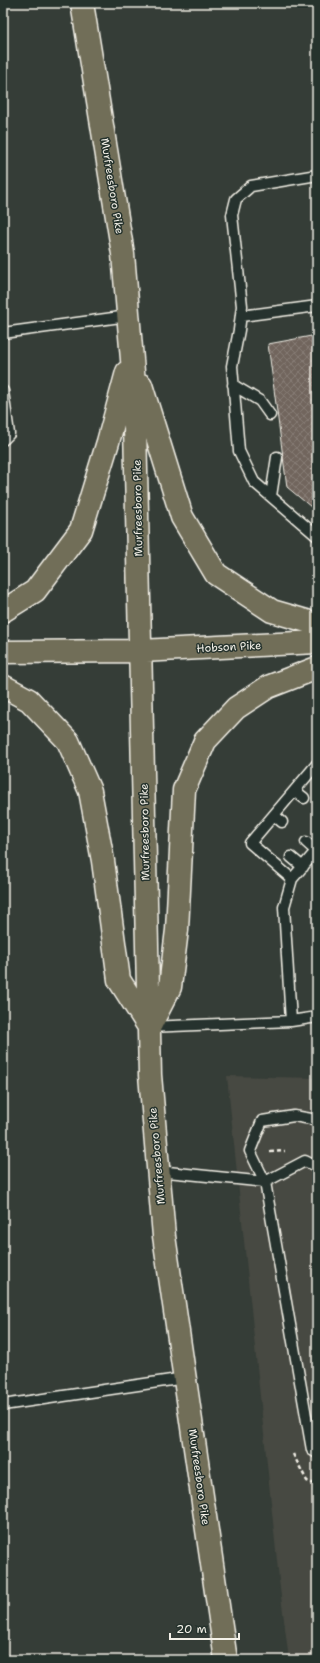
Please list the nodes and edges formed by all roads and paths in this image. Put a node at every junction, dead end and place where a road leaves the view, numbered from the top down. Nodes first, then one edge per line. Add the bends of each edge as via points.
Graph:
1 (82, 3) edge
2 (317, 175) edge
3 (317, 306) edge
4 (128, 316) junction
5 (241, 316) junction
6 (3, 333) edge
7 (132, 354) junction
8 (233, 385) junction
9 (3, 391) edge
10 (270, 415) dead end
11 (3, 440) edge
12 (277, 458) dead end
13 (271, 496) junction
14 (317, 536) edge
15 (3, 611) edge
16 (317, 624) edge
17 (317, 642) edge
18 (141, 651) junction
19 (3, 652) edge
20 (317, 668) edge
21 (3, 686) edge
22 (316, 768) edge
23 (295, 791) junction
24 (304, 798) dead end
25 (306, 842) dead end
26 (317, 851) edge
27 (291, 858) dead end
28 (302, 867) junction
29 (292, 879) junction
30 (317, 1017) edge
31 (291, 1021) junction
32 (149, 1027) junction
33 (317, 1120) edge
34 (317, 1167) edge
35 (158, 1171) junction
36 (265, 1182) junction
37 (185, 1378) junction
38 (3, 1405) edge
39 (317, 1453) edge
40 (294, 1454) dead end
41 (317, 1485) edge
42 (226, 1660) edge

1 - 4 main road, Murfreesboro Pike via 123,254
2 - 5 lane via 251,186 236,199 232,215
3 - 5 lane
4 - 6 lane
4 - 7 main road, Murfreesboro Pike
5 - 8 lane via 232,366
7 - 15 main road via 82,530 35,591
7 - 16 main road via 182,517 216,574 272,611
7 - 18 main road, Murfreesboro Pike
8 - 10 lane via 260,401
8 - 13 lane via 239,452 254,482
9 - 11 lane via 9,434
12 - 13 lane
13 - 14 lane
17 - 18 main road, Hobson Pike
18 - 19 main road, Hobson Pike
18 - 32 main road, Murfreesboro Pike
20 - 32 main road via 268,687 236,708 205,741 184,790 177,930 170,987
21 - 32 main road via 29,700 68,741 90,791 104,861 119,980
22 - 23 lane
23 - 24 lane
23 - 29 lane via 278,818 264,834 250,843
25 - 26 lane
26 - 28 lane
27 - 28 lane
28 - 29 lane
29 - 31 lane via 284,907
30 - 31 lane
31 - 32 lane
32 - 35 main road, Murfreesboro Pike
33 - 36 lane via 294,1116 262,1121 250,1151
34 - 36 lane via 305,1161
35 - 36 lane
35 - 37 main road, Murfreesboro Pike via 164,1236
36 - 39 lane via 312,1450
37 - 38 lane
37 - 42 main road, Murfreesboro Pike
40 - 41 path via 307,1481

